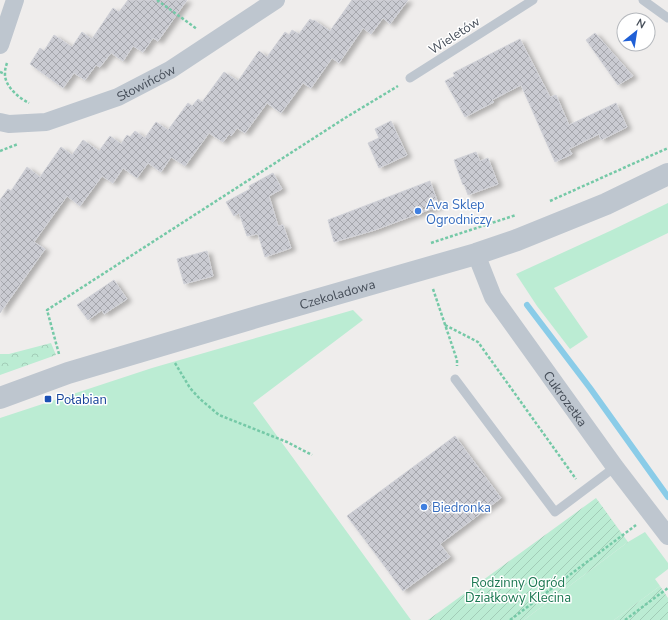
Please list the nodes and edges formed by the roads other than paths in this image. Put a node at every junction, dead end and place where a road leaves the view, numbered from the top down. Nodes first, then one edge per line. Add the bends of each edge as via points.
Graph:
1 (276, 0) edge
2 (532, 0) edge
3 (643, 0) edge
4 (8, 7) edge
5 (668, 18) edge
6 (0, 44) edge
7 (410, 78) road end
8 (0, 122) edge
9 (668, 174) edge
10 (476, 254) junction
11 (455, 379) road end
12 (0, 398) edge
13 (615, 467) junction
14 (668, 536) edge

1 - 8 street, Słowińców via 170,70 118,97 46,122
2 - 7 lane, Wieletów
3 - 5 lane
4 - 6 street
9 - 10 street, Czekoladowa via 606,204
10 - 12 street, Czekoladowa via 83,369
10 - 13 street, Cukrozetka via 493,297
11 - 13 lane via 555,512
13 - 14 street, Cukrozetka

